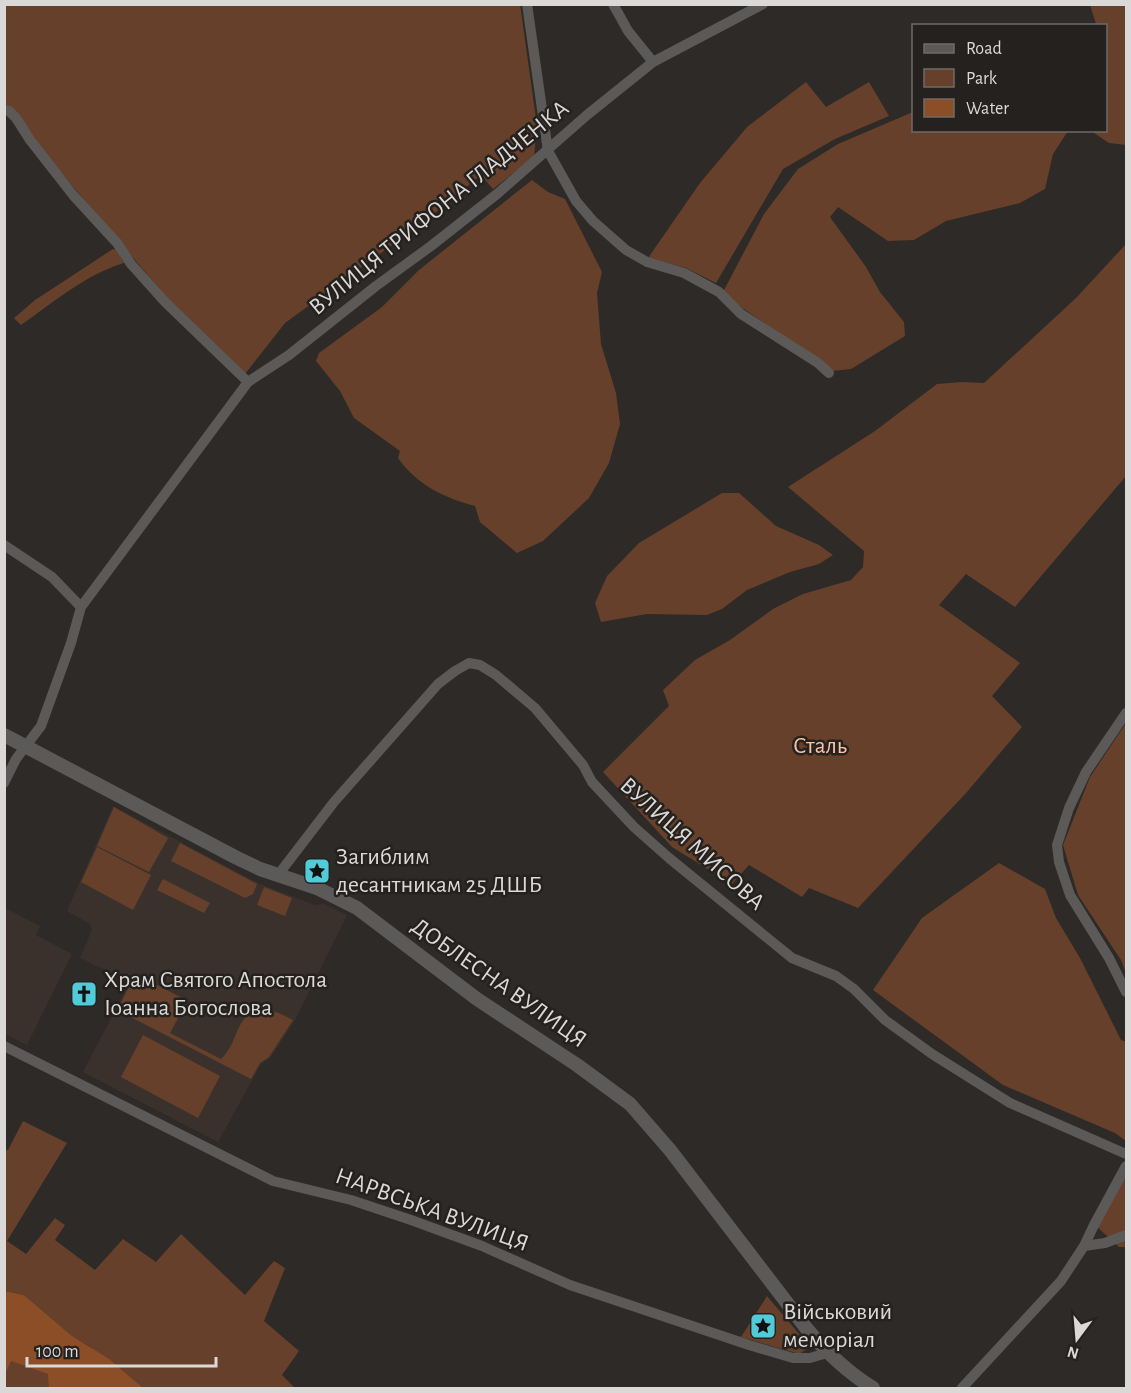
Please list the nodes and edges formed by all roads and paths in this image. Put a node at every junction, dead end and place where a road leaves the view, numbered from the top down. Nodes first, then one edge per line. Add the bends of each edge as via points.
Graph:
1 (527, 4) edge
2 (613, 4) edge
3 (763, 4) edge
4 (653, 62) junction
5 (4, 110) edge
6 (548, 151) junction
7 (829, 373) dead end
8 (248, 382) junction
9 (4, 545) edge
10 (81, 607) junction
11 (1126, 713) edge
12 (4, 735) edge
13 (27, 745) junction
14 (4, 783) edge
15 (278, 875) junction
16 (1126, 992) edge
17 (4, 1046) edge
18 (1126, 1154) edge
19 (1126, 1166) edge
20 (1126, 1235) edge
21 (1084, 1246) junction
22 (827, 1353) junction
23 (873, 1389) edge
24 (962, 1389) edge

1 - 6 street
2 - 4 street
3 - 4 street, ВУЛИЦЯ ТРИФОНА ГЛАДЧЕНКА
4 - 6 street, ВУЛИЦЯ ТРИФОНА ГЛАДЧЕНКА
5 - 8 street via 16,118 73,195 165,302
6 - 7 street via 576,201 626,250 719,292 741,314 796,347
6 - 8 street, ВУЛИЦЯ ТРИФОНА ГЛАДЧЕНКА via 432,246
8 - 10 street, ВУЛИЦЯ ТРИФОНА ГЛАДЧЕНКА
9 - 10 street via 52,577
10 - 13 street, ВУЛИЦЯ ТРИФОНА ГЛАДЧЕНКА via 42,726
11 - 16 street via 1086,772 1057,845 1070,895
12 - 13 street, ДОБЛЕСНА ВУЛИЦЯ
13 - 14 street, ВУЛИЦЯ ТРИФОНА ГЛАДЧЕНКА
13 - 15 street, ДОБЛЕСНА ВУЛИЦЯ via 237,858
15 - 18 street, ВУЛИЦЯ МИСОВА via 334,802 438,684 469,663 480,665 535,708 583,765 592,782 634,827 792,958 836,976 885,1020 1010,1103
15 - 22 street, ДОБЛЕСНА ВУЛИЦЯ via 317,888 357,908 477,999 630,1104
17 - 22 street, НАРВСЬКА ВУЛИЦЯ via 273,1181 411,1220 482,1245 570,1285 749,1345 793,1358
19 - 21 street
20 - 21 street
21 - 24 street via 1061,1281
22 - 23 street, ДОБЛЕСНА ВУЛИЦЯ

